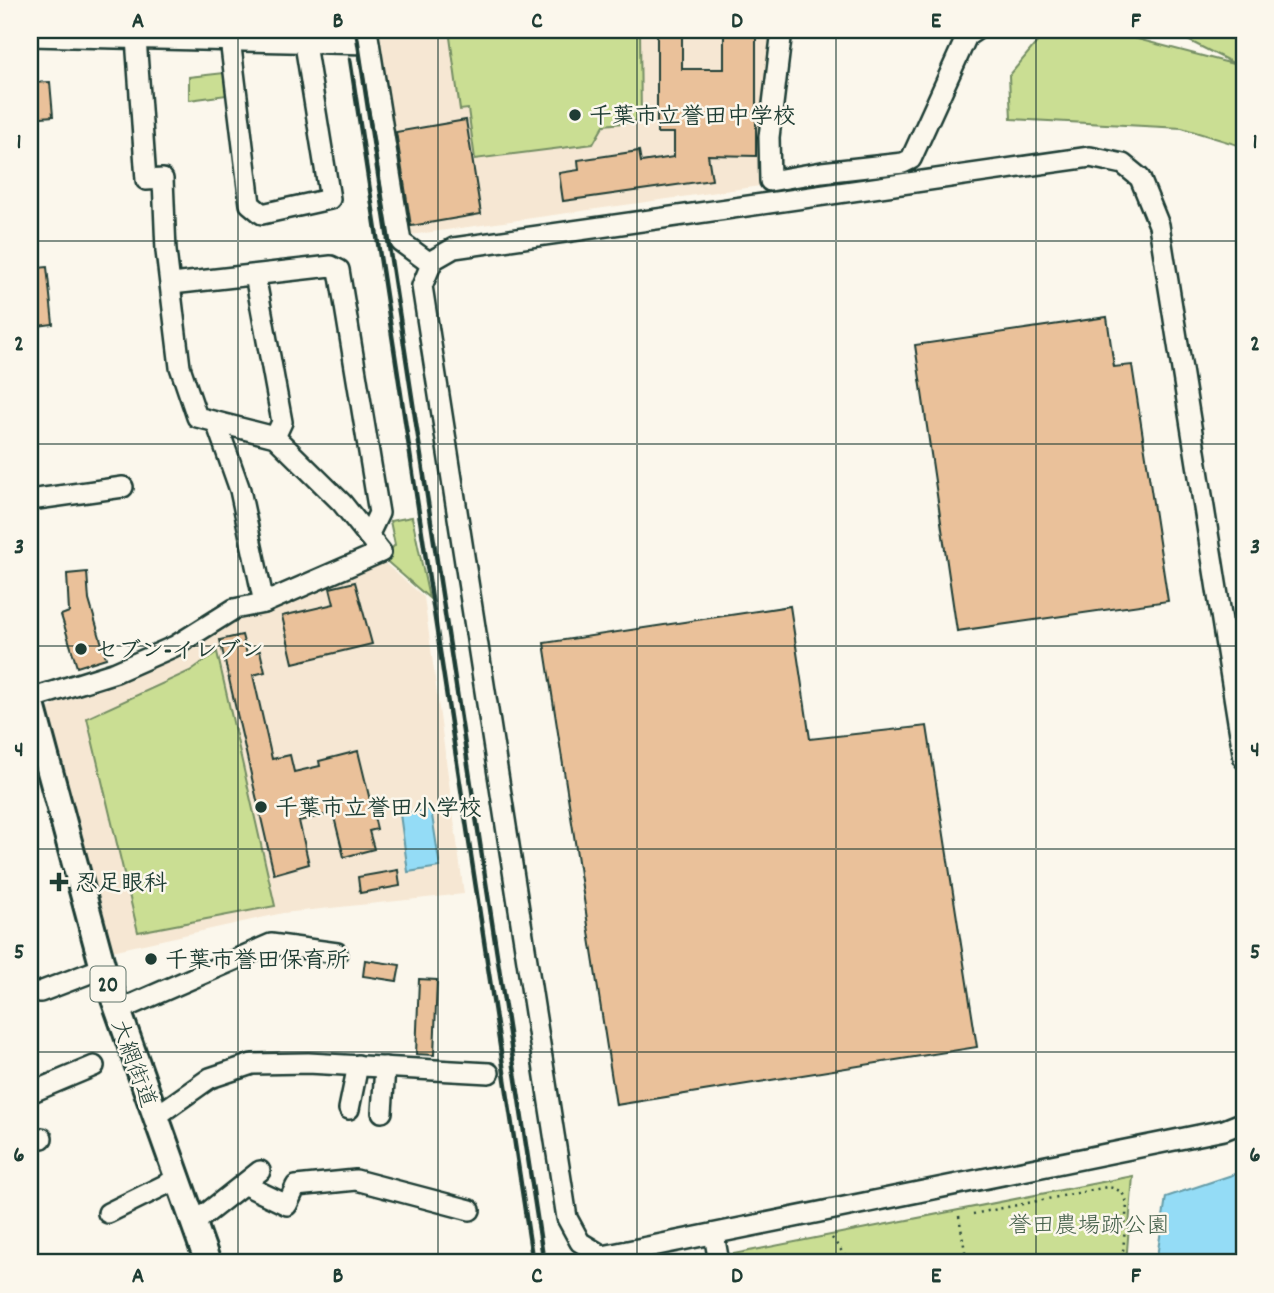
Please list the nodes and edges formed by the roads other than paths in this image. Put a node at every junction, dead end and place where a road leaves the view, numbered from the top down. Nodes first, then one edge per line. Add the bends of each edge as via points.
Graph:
1 (782, 30) edge
2 (976, 30) edge
3 (30, 36) edge
4 (147, 36) edge
5 (368, 37) edge
6 (230, 39) junction
7 (305, 44) junction
8 (431, 264) junction
9 (256, 275) junction
10 (172, 284) junction
11 (216, 422) junction
12 (275, 437) junction
13 (123, 487) dead end
14 (30, 500) edge
15 (368, 536) junction
16 (264, 603) junction
17 (30, 698) edge
18 (1244, 759) edge
19 (337, 953) dead end
20 (103, 968) junction
21 (40, 992) dead end
22 (117, 1011) junction
23 (358, 1065) junction
24 (94, 1066) dead end
25 (385, 1067) junction
26 (489, 1073) dead end
27 (30, 1093) edge
28 (349, 1109) dead end
29 (382, 1112) dead end
30 (155, 1117) junction
31 (1244, 1122) edge
32 (260, 1171) dead end
33 (177, 1179) junction
34 (245, 1185) junction
35 (470, 1210) dead end
36 (108, 1213) dead end
37 (193, 1224) junction
38 (714, 1234) junction
39 (208, 1263) edge
40 (719, 1263) edge

1 - 2 street via 769,137 770,181 911,159 967,36
3 - 4 street
4 - 6 street
4 - 10 street via 146,180 163,179
5 - 7 street
5 - 8 street via 401,242
6 - 7 street
6 - 7 street via 250,204 262,214 330,199
8 - 18 street via 454,248 481,244 1090,157 1123,164 1140,178 1159,225
8 - 38 street via 422,286 566,1218 579,1242 603,1256
9 - 10 street
9 - 12 street via 282,422
9 - 15 street via 331,266 339,270 379,513
10 - 11 street via 180,367 197,417
11 - 12 street
11 - 16 street via 240,490
12 - 15 street via 342,503
13 - 14 street
15 - 16 street via 381,552
16 - 17 street via 234,609 175,646 116,673
17 - 20 main road, 大網街道 / 20
19 - 22 street via 271,944
20 - 21 street
20 - 22 main road, 大網街道 / 20
22 - 30 main road, 大網街道 / 20
23 - 25 street
23 - 28 street
23 - 30 street via 252,1064 210,1078
24 - 27 street
25 - 26 street
25 - 29 street
30 - 33 main road, 大網街道 / 20
31 - 38 street via 1224,1130
32 - 34 street
33 - 36 street
33 - 37 main road, 大網街道 / 20
34 - 35 street via 287,1205 296,1186 356,1180
34 - 37 street
37 - 39 main road, 大網街道 / 20
38 - 40 street

